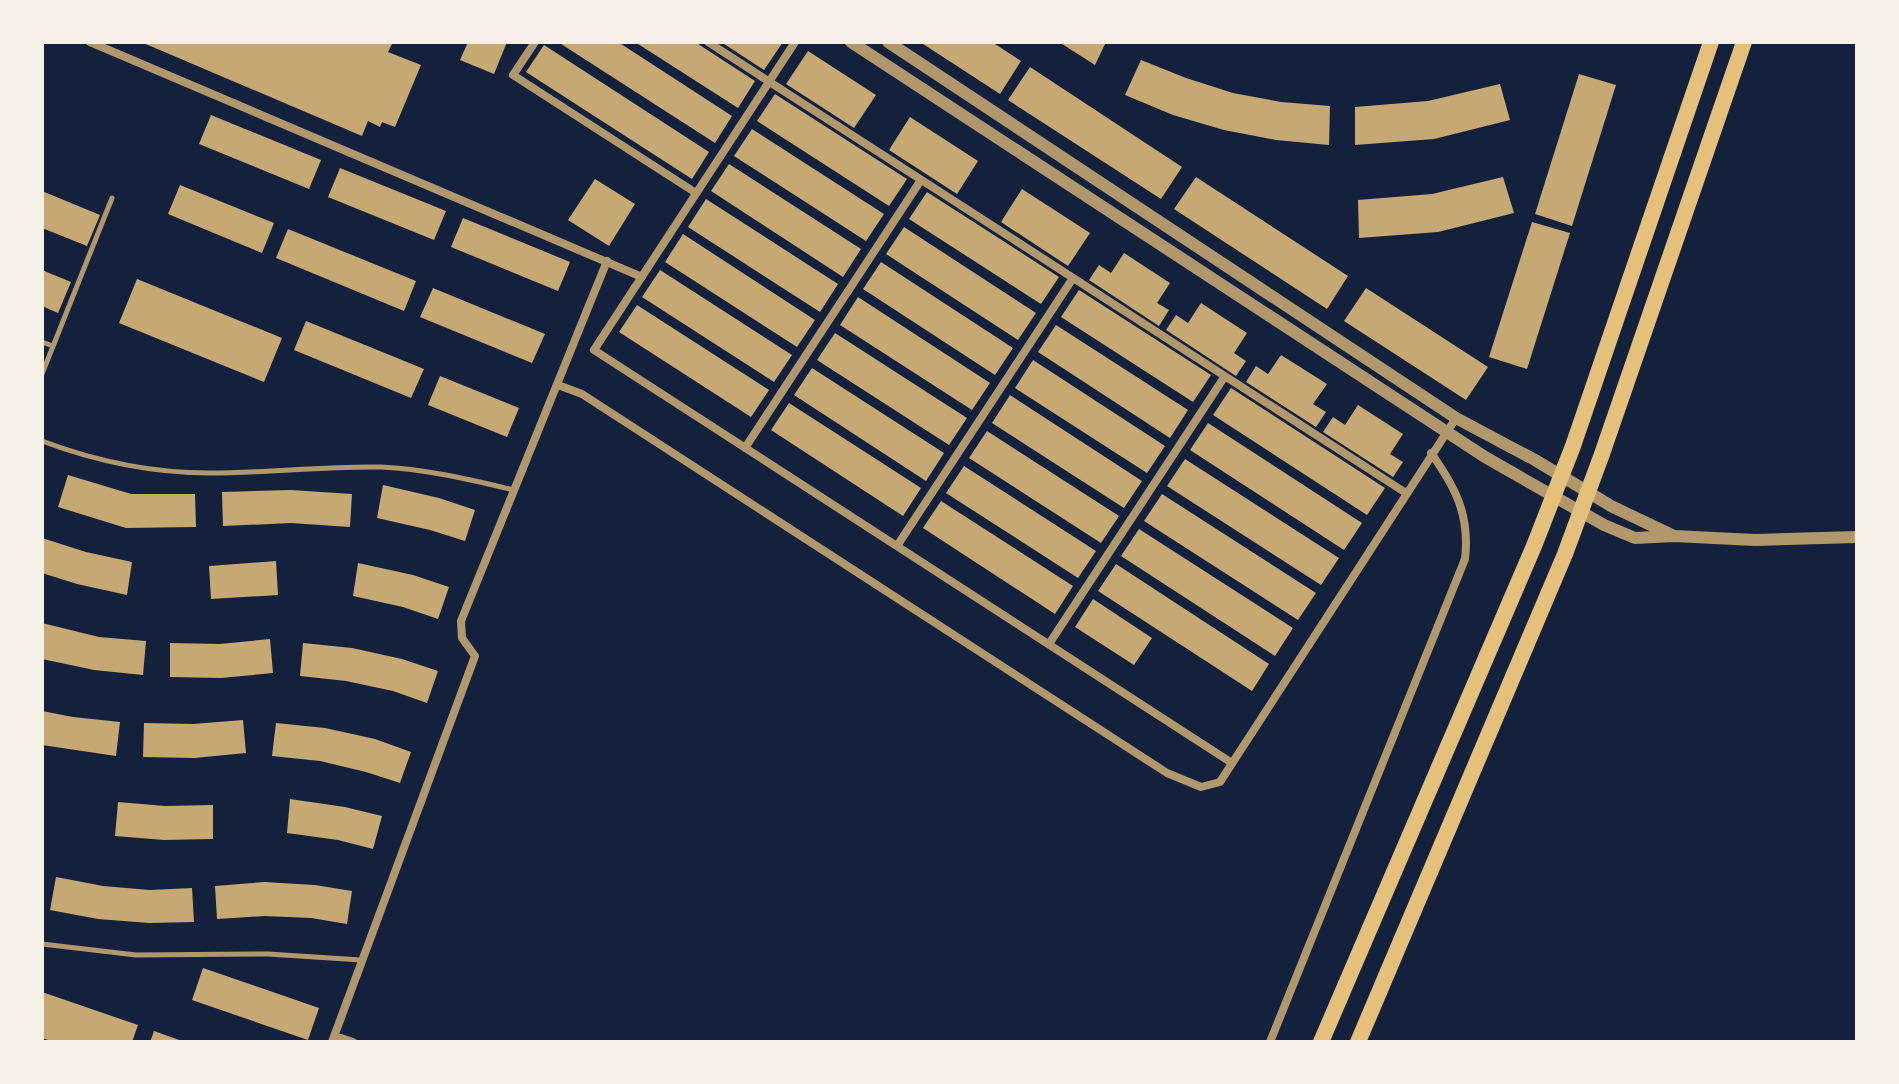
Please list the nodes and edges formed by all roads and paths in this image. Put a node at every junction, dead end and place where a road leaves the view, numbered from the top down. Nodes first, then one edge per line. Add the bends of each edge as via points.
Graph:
1 (90, 42) edge
2 (535, 42) edge
3 (708, 42) edge
4 (795, 42) edge
5 (851, 42) edge
6 (888, 42) edge
7 (1711, 42) edge
8 (1744, 42) edge
9 (769, 81) junction
10 (921, 180) junction
11 (696, 193) junction
12 (112, 198) dead end
13 (607, 261) junction
14 (642, 277) junction
15 (1073, 278) junction
16 (42, 342) edge
17 (53, 346) junction
18 (42, 374) edge
19 (1225, 376) junction
20 (558, 385) junction
21 (1456, 418) junction
22 (1446, 431) junction
23 (42, 441) edge
24 (745, 448) junction
25 (1431, 453) junction
26 (1561, 475) junction
27 (515, 490) junction
28 (1588, 492) junction
29 (1406, 493) junction
30 (1553, 497) junction
31 (1580, 513) junction
32 (1674, 536) junction
33 (1857, 537) edge
34 (897, 546) junction
35 (1049, 644) junction
36 (1232, 763) junction
37 (42, 944) edge
38 (362, 960) junction
39 (334, 1039) edge
40 (353, 1042) edge
41 (1270, 1042) edge
42 (1321, 1042) edge
43 (1358, 1042) edge

1 - 13 street
2 - 11 street via 513,75
3 - 9 street
4 - 9 street
5 - 22 street
6 - 21 street
7 - 26 main road
8 - 28 main road
9 - 10 street
9 - 11 street
10 - 15 street
10 - 24 street
11 - 14 street
12 - 17 lane
13 - 14 street
13 - 20 street
14 - 24 street via 594,350
15 - 19 street
15 - 34 street
16 - 17 lane
17 - 18 lane
19 - 29 street
19 - 35 street
20 - 27 street
20 - 36 street via 582,394 1167,773 1201,787 1220,782
21 - 22 street
21 - 26 street
22 - 25 street
22 - 30 street
23 - 27 lane via 158,470 386,468 451,475
24 - 34 street
25 - 29 street
25 - 41 street via 1460,504 1468,535 1465,559
26 - 28 street
26 - 30 main road
27 - 38 street via 461,621 462,638 475,656
28 - 31 main road
28 - 32 street
29 - 36 street
30 - 31 street
30 - 42 main road
31 - 32 street via 1635,538
31 - 43 main road
32 - 33 street
34 - 35 street
35 - 36 street
37 - 38 lane via 136,955
38 - 39 street
39 - 40 street

